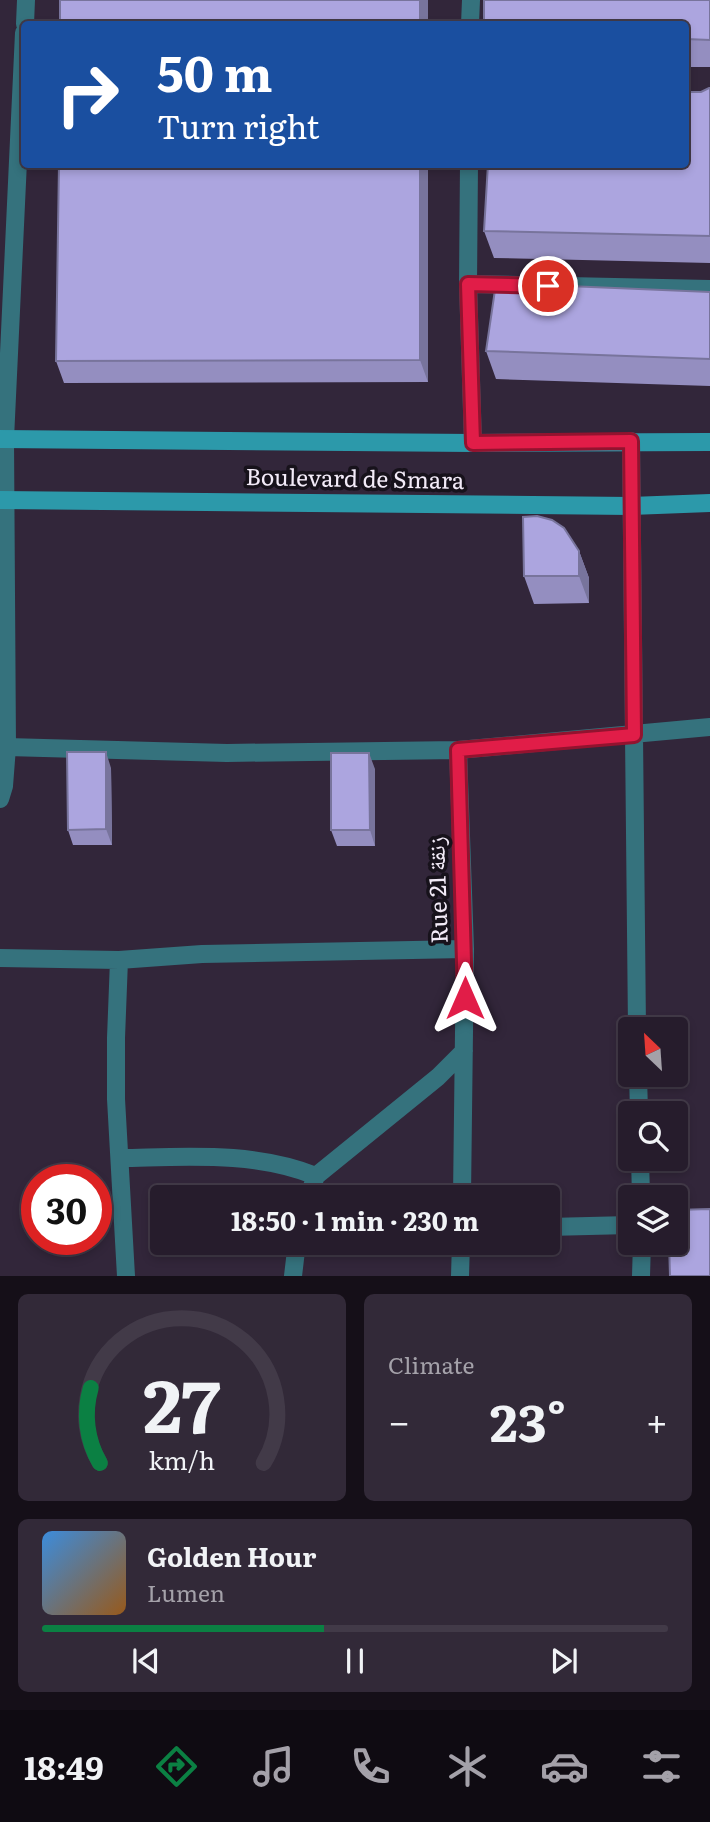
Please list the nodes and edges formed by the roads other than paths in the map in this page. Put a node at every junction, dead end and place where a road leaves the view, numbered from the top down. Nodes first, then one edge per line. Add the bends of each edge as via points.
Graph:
1 (26, 0) edge
2 (471, 0) edge
3 (25, 21) edge
4 (470, 21) edge
5 (21, 65) edge
6 (469, 168) edge
7 (8, 204) edge
8 (468, 284) junction
9 (710, 289) edge
10 (3, 439) edge
11 (631, 441) junction
12 (710, 442) edge
13 (473, 443) junction
14 (2, 500) edge
15 (710, 503) edge
16 (631, 506) junction
17 (2, 670) edge
18 (710, 726) edge
19 (634, 735) junction
20 (7, 747) junction
21 (458, 750) junction
22 (0, 799) edge
23 (465, 950) junction
24 (0, 958) edge
25 (119, 960) junction
26 (637, 1017) edge
27 (464, 1051) junction
28 (121, 1158) junction
29 (316, 1176) junction
30 (313, 1185) edge
31 (462, 1185) edge
32 (618, 1225) edge
33 (560, 1227) edge
34 (295, 1255) edge
35 (461, 1255) edge
36 (642, 1255) edge
37 (126, 1276) edge
38 (293, 1276) edge
39 (460, 1276) edge
40 (641, 1276) edge

1 - 3 street
2 - 4 street
5 - 7 street
6 - 8 street
7 - 10 street
8 - 9 street
8 - 13 street
10 - 13 street, Boulevard de Smara
10 - 14 street
11 - 12 street, Boulevard de Smara
11 - 13 street, Boulevard de Smara
11 - 16 street
14 - 16 street, Boulevard de Smara
14 - 17 street
15 - 16 street, Boulevard de Smara
16 - 19 street
17 - 20 street
18 - 19 street
19 - 21 street
19 - 26 street
20 - 21 street via 227,753
20 - 22 street
21 - 23 street, Rue 21 زنقة
23 - 25 street via 202,954
23 - 27 street, Rue 21 زنقة
24 - 25 street
25 - 28 street via 116,1063
27 - 29 street
27 - 31 street, Rue 21 زنقة
28 - 29 street via 250,1160
28 - 37 street
29 - 30 street
32 - 33 street
34 - 38 street
35 - 39 street
36 - 40 street

